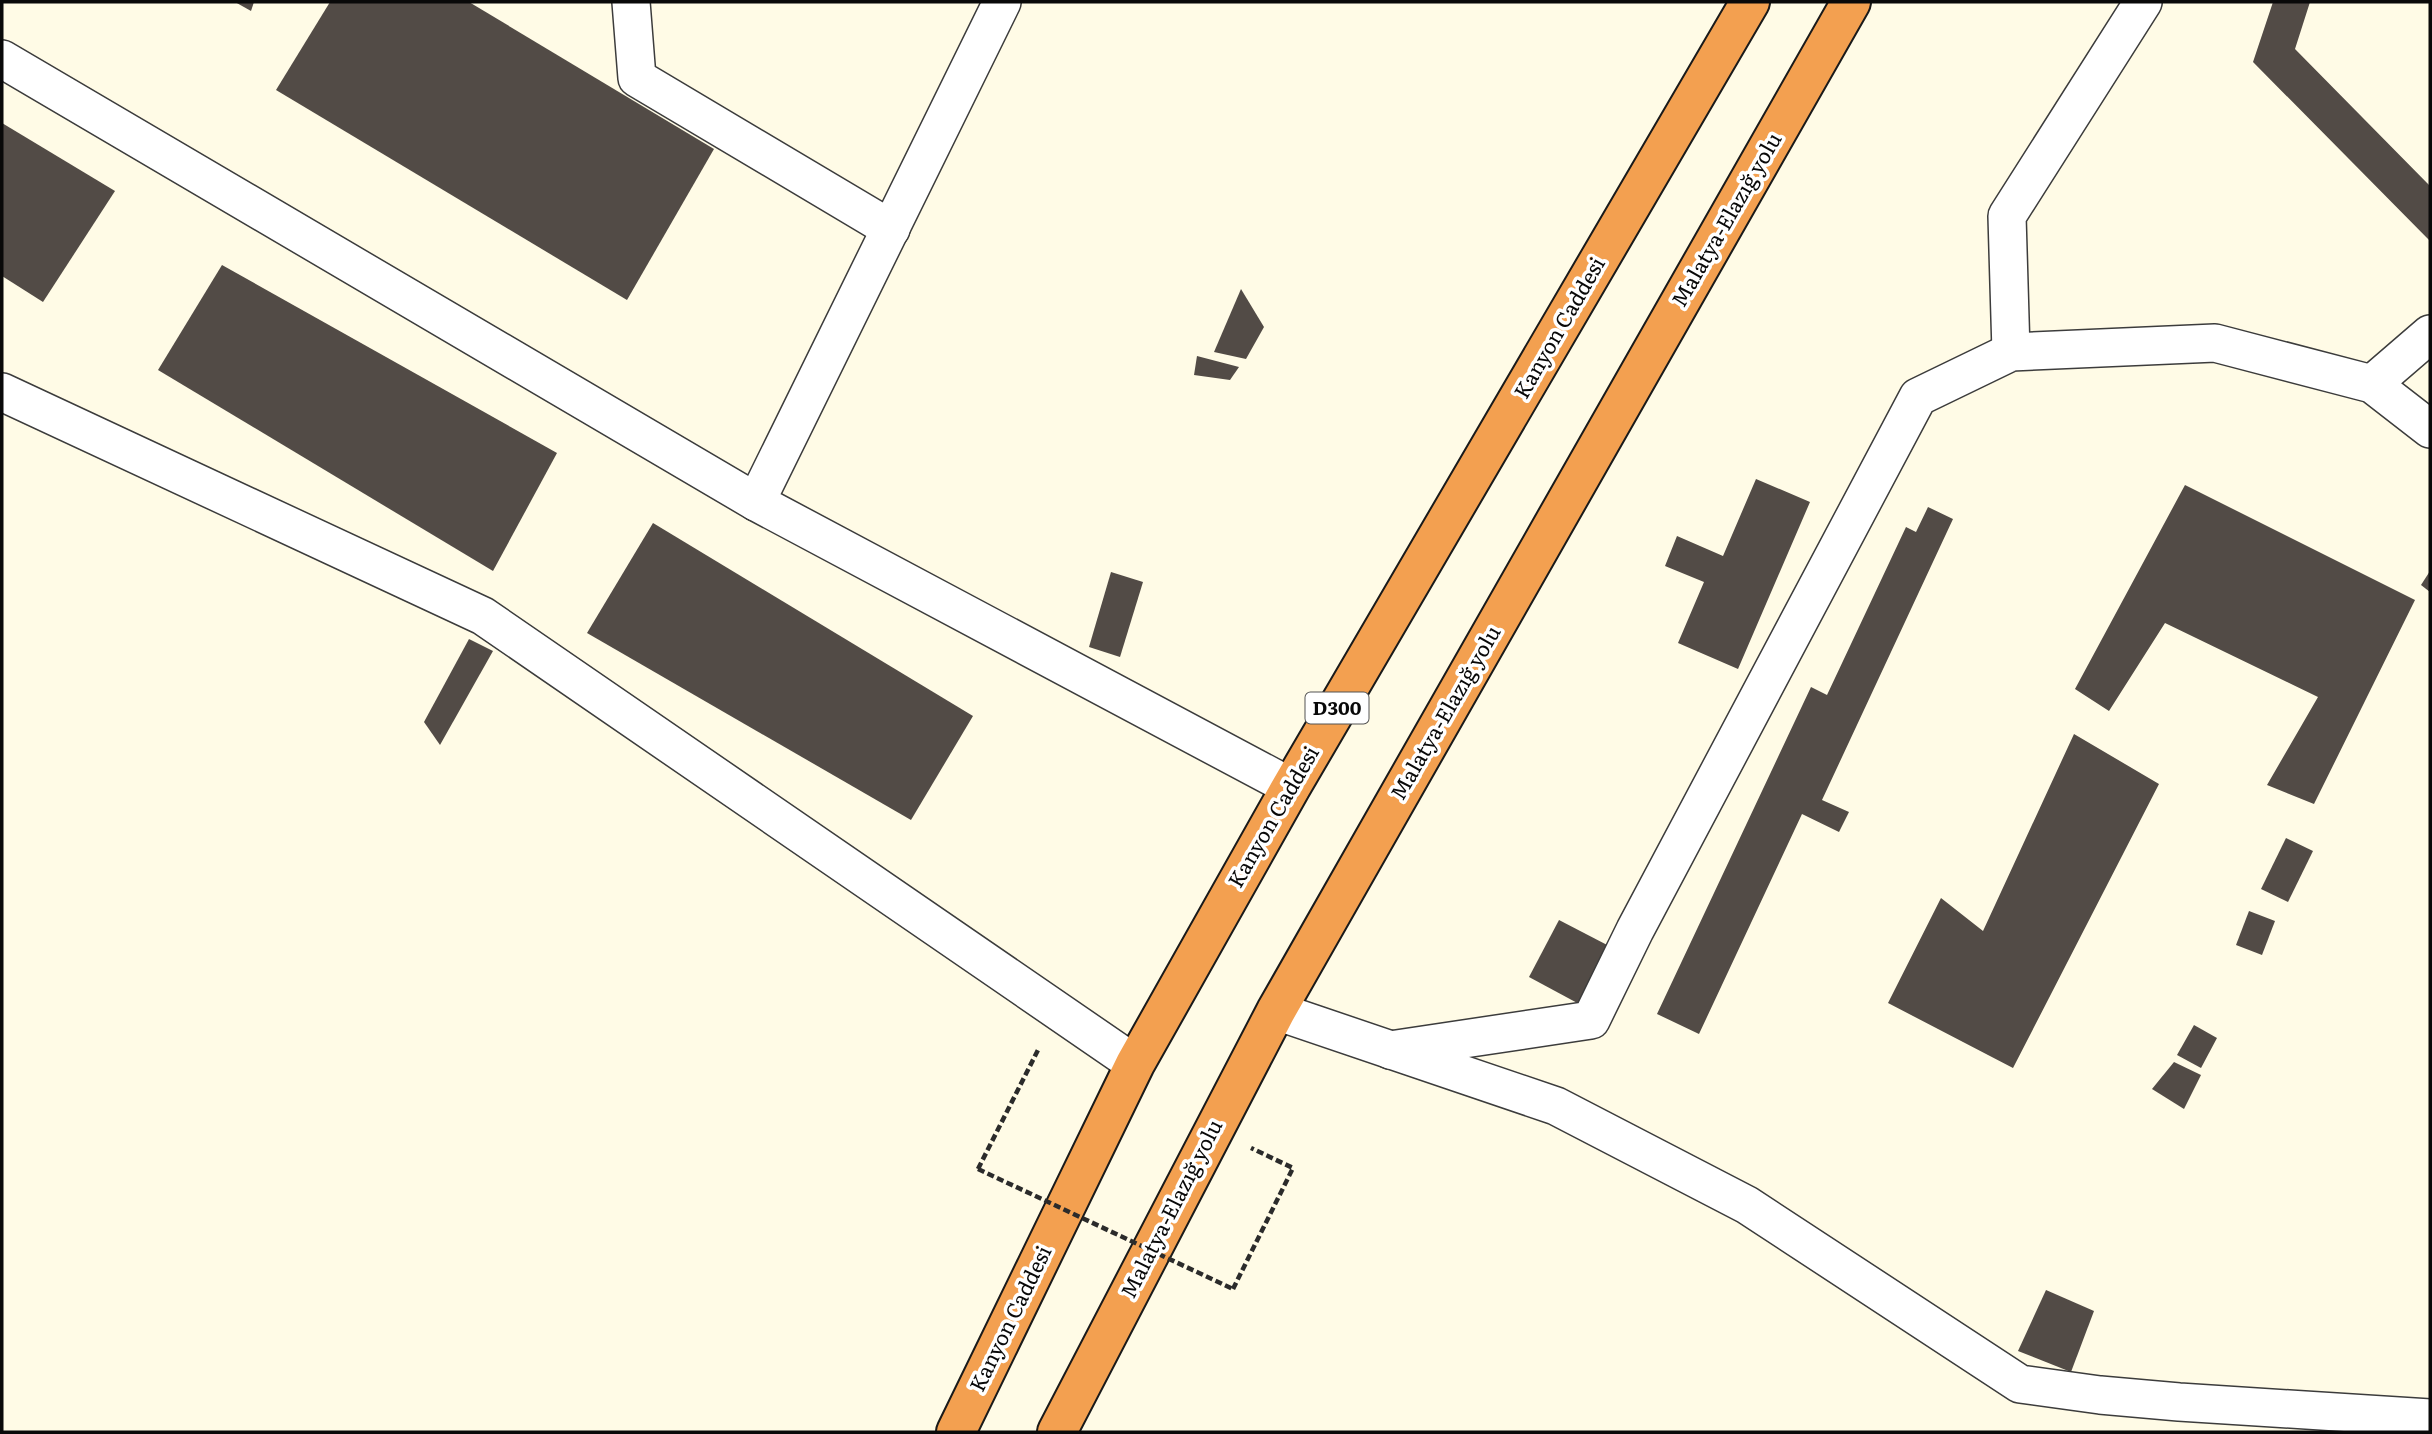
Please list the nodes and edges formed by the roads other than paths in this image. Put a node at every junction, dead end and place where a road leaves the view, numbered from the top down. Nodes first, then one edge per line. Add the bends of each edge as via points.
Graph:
1 (631, 2) edge
2 (1751, 2) edge
3 (1852, 2) edge
4 (2143, 2) edge
5 (991, 4) edge
6 (2, 59) edge
7 (891, 229) junction
8 (2430, 334) edge
9 (2011, 352) junction
10 (2371, 384) junction
11 (2, 393) edge
12 (2430, 429) edge
13 (756, 502) junction
14 (1291, 787) junction
15 (1276, 1011) junction
16 (1390, 1050) junction
17 (1135, 1064) junction
18 (2430, 1418) edge
19 (956, 1432) edge
20 (1057, 1432) edge

1 - 7 street via 637,78
2 - 14 highway, Kanyon Caddesi / D300
3 - 15 highway, Malatya-Elazığ yolu
4 - 9 street via 2007,216
5 - 7 street
6 - 13 street
7 - 13 street
8 - 10 street
9 - 10 street via 2215,343
9 - 16 street via 1918,397 1591,1020
10 - 12 street
11 - 17 street via 483,616
13 - 14 street
14 - 17 highway, Kanyon Caddesi / D300
15 - 16 street
15 - 20 highway, Malatya-Elazığ yolu
16 - 18 street via 1556,1106 1747,1205 2020,1384 2179,1402
17 - 19 highway, Kanyon Caddesi / D300

